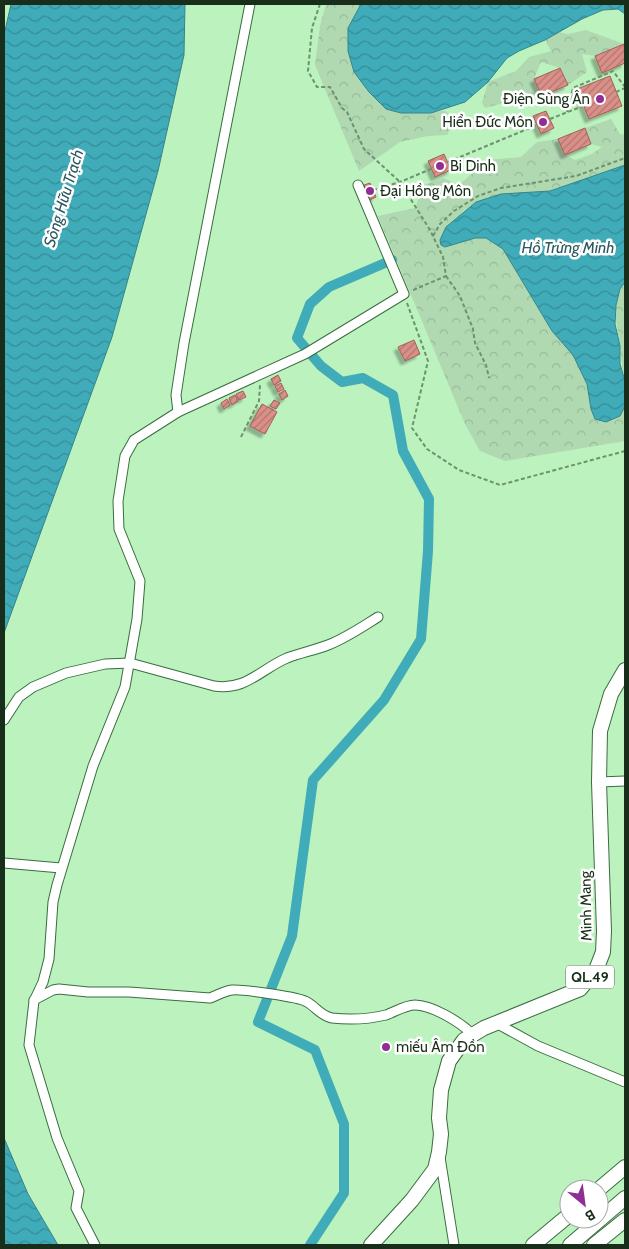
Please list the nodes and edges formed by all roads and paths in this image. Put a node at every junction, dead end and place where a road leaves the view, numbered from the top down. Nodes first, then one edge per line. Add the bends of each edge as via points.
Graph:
1 (250, 4) edge
2 (320, 4) edge
3 (625, 87) edge
4 (616, 92) dead end
5 (583, 106) dead end
6 (567, 112) junction
7 (550, 119) dead end
8 (537, 125) dead end
9 (625, 158) edge
10 (448, 162) dead end
11 (431, 169) dead end
12 (400, 182) junction
13 (358, 186) dead end
14 (373, 190) dead end
15 (433, 236) junction
16 (446, 276) junction
17 (404, 294) junction
18 (260, 376) junction
19 (489, 378) dead end
20 (178, 412) junction
21 (241, 437) dead end
22 (625, 451) edge
23 (378, 617) dead end
24 (130, 663) junction
25 (625, 670) edge
26 (4, 720) edge
27 (625, 780) edge
28 (599, 782) junction
29 (4, 863) edge
30 (61, 868) junction
31 (34, 1000) junction
32 (496, 1023) junction
33 (472, 1034) junction
34 (625, 1082) edge
35 (440, 1152) junction
36 (625, 1167) edge
37 (609, 1181) edge
38 (625, 1198) edge
39 (625, 1220) edge
40 (559, 1223) edge
41 (95, 1245) edge
42 (371, 1245) edge
43 (454, 1245) edge
44 (533, 1245) edge
45 (570, 1245) edge
46 (594, 1245) edge

1 - 20 street via 184,343 176,395
2 - 12 path via 312,28 308,71 317,88 330,87 342,108 348,112 364,149
3 - 4 path
3 - 6 path via 613,72 573,88
5 - 6 path
6 - 7 path
8 - 10 path
9 - 15 path via 576,176 501,188 478,196 440,224
11 - 12 path
12 - 14 path
12 - 15 path
13 - 17 street
15 - 16 path via 443,256
16 - 17 path
16 - 19 path via 460,296
17 - 18 street via 305,354
17 - 22 path via 428,361 412,428 427,448 459,470 500,485
18 - 20 street
18 - 21 path via 259,401
20 - 24 street via 134,440 124,456 118,501 119,529 140,581 138,619
23 - 24 street via 327,646 286,658 231,688
24 - 26 street via 88,667 33,687 18,697
24 - 30 street via 125,687 93,766
25 - 28 highway, Minh Mang / QL.49 via 611,694 600,731
27 - 28 street
28 - 32 highway, Minh Mang / QL.49 via 604,931 603,952 596,970 580,989
29 - 30 street
30 - 31 street via 53,902 49,959
31 - 33 street via 59,989 210,998 234,990 306,1001 328,1017 340,1019 368,1018 414,1005 424,1006 455,1020
31 - 41 street via 29,1045 57,1138 79,1191 76,1208
32 - 33 highway, Minh Mang / QL.49
32 - 34 street via 538,1046
33 - 35 highway, Minh Mang / QL.49 via 449,1061 441,1090
35 - 42 highway, Minh Mang / QL.49 via 435,1169
35 - 43 street
36 - 37 highway
38 - 45 highway
39 - 46 highway
40 - 44 highway

